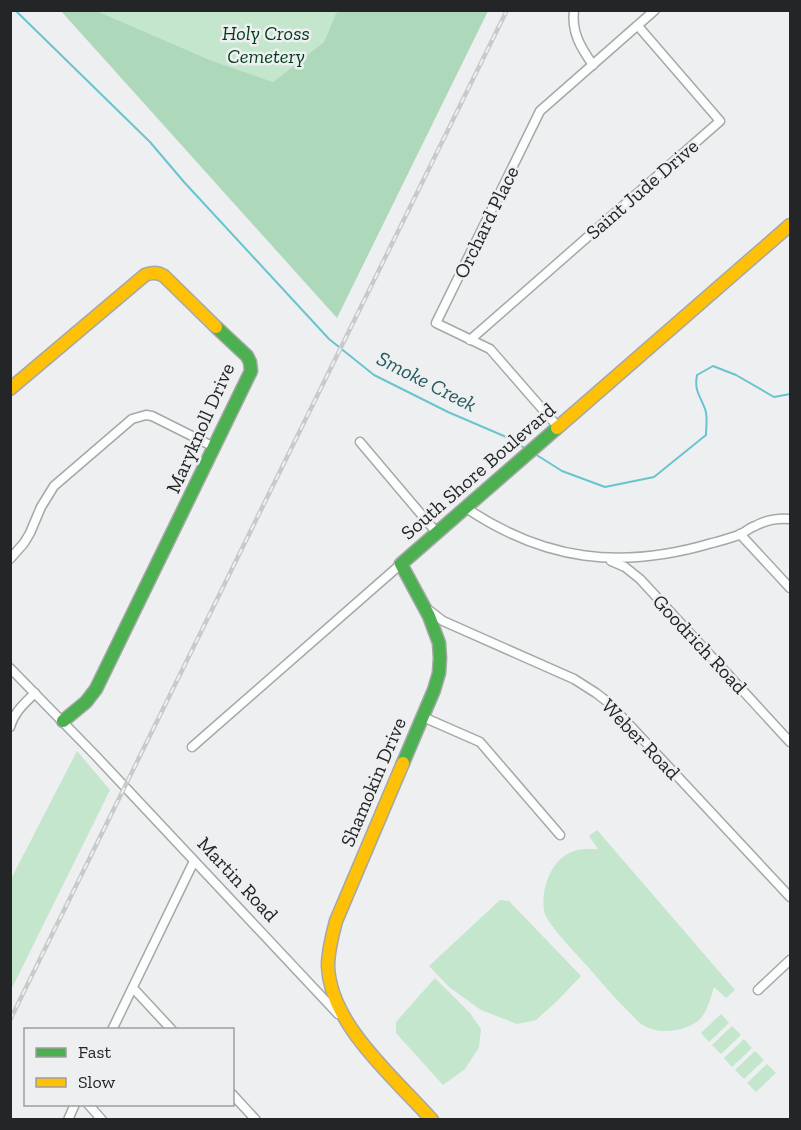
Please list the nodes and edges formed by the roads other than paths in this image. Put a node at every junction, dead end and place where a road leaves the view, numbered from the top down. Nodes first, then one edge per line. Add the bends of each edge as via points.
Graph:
1 (574, 10) edge
2 (655, 10) edge
3 (638, 26) junction
4 (592, 65) junction
5 (790, 225) edge
6 (470, 340) junction
7 (10, 388) edge
8 (558, 427) junction
9 (360, 442) dead end
10 (214, 447) junction
11 (466, 508) junction
12 (790, 519) edge
13 (437, 533) junction
14 (740, 534) junction
15 (10, 558) edge
16 (602, 558) junction
17 (401, 564) junction
18 (790, 588) edge
19 (427, 608) junction
20 (10, 668) edge
21 (35, 693) junction
22 (423, 717) junction
23 (63, 721) junction
24 (10, 727) edge
25 (790, 742) edge
26 (192, 747) dead end
27 (560, 836) dead end
28 (194, 861) junction
29 (790, 897) edge
30 (790, 960) edge
31 (133, 987) junction
32 (758, 990) dead end
33 (344, 1020) junction
34 (112, 1028) edge
35 (171, 1028) edge
36 (234, 1096) edge
37 (90, 1106) edge
38 (102, 1119) edge
39 (256, 1119) edge
40 (432, 1119) edge

1 - 4 street via 573,29
2 - 3 street, Orchard Place
3 - 4 street, Orchard Place
3 - 6 street, Saint Jude Drive via 720,121
4 - 6 street, Orchard Place via 540,111 436,323
5 - 8 street, South Shore Boulevard
6 - 8 street, Orchard Place via 490,349
7 - 10 street, Maryknoll Drive via 145,275 156,272 250,362 251,371
8 - 11 street, South Shore Boulevard
9 - 13 street
10 - 15 street via 152,416 132,418 54,486 24,543
10 - 23 street, Maryknoll Drive via 96,689
11 - 13 street, South Shore Boulevard
11 - 16 street via 523,539
12 - 14 street via 763,522
13 - 17 street, South Shore Boulevard
14 - 16 street via 664,555
14 - 18 street
16 - 25 street, Goodrich Road via 625,567 640,579
17 - 19 street, Shamokin Drive
17 - 26 street, South Shore Boulevard
19 - 22 street, Shamokin Drive via 440,658 436,684
19 - 29 street, Weber Road via 443,621 566,675 603,698
20 - 21 street, Martin Road
21 - 23 street, Martin Road
21 - 24 street via 18,710
22 - 27 street via 480,742
22 - 33 street, Shamokin Drive via 331,934 329,975
23 - 28 street, Martin Road
28 - 31 street
28 - 33 street, Martin Road
30 - 32 street
31 - 34 street
31 - 35 street
33 - 40 street, Martin Road
36 - 39 street
37 - 38 street

